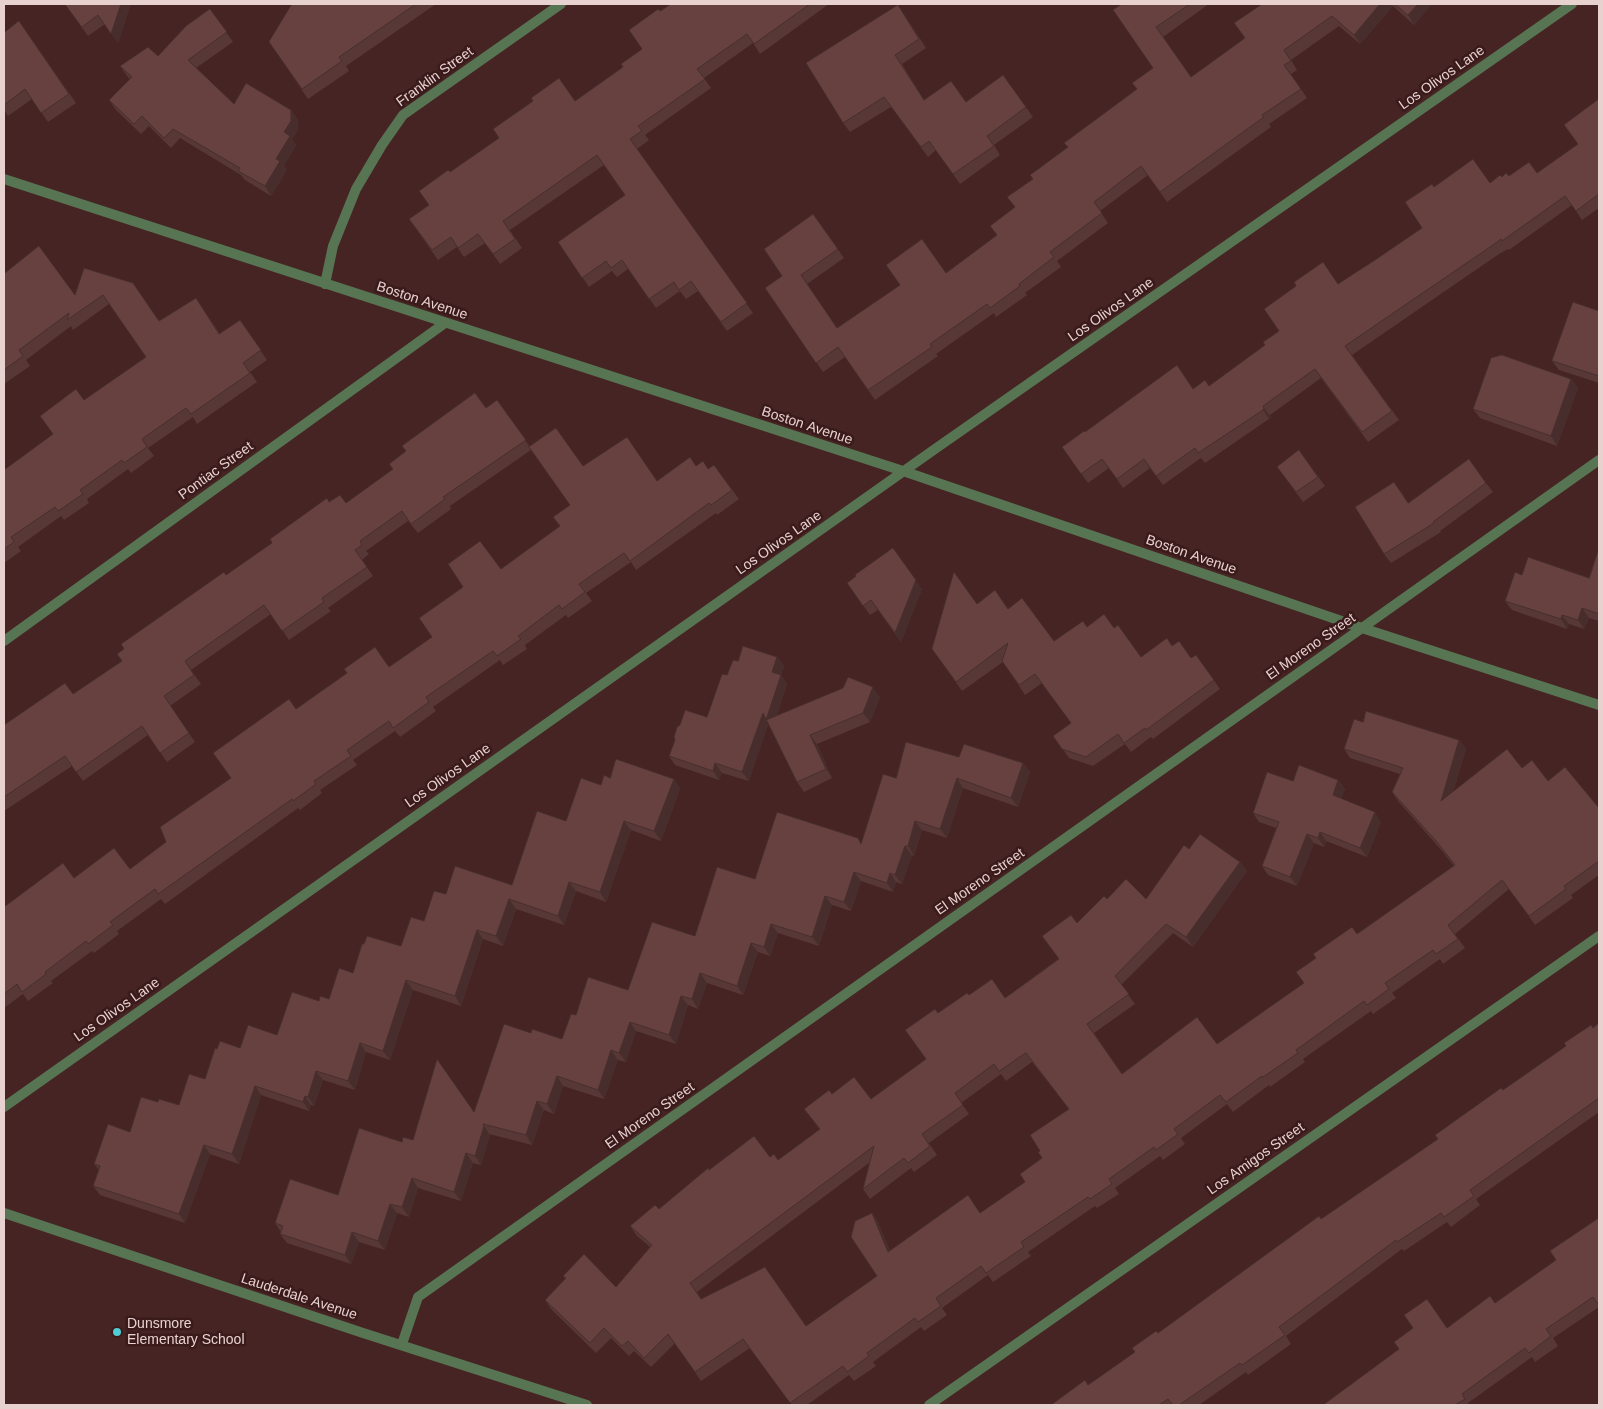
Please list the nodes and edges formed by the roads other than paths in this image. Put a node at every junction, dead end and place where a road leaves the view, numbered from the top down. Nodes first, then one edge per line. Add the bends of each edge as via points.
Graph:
1 (561, 4) edge
2 (1572, 4) edge
3 (8, 180) edge
4 (4, 190) edge
5 (325, 284) junction
6 (445, 323) junction
7 (1599, 460) edge
8 (903, 472) junction
9 (1362, 628) junction
10 (4, 641) edge
11 (1599, 705) edge
12 (1599, 936) edge
13 (4, 1107) edge
14 (4, 1213) edge
15 (402, 1344) junction
16 (587, 1405) edge
17 (929, 1405) edge

1 - 5 street, Franklin Street via 403,115 356,189 333,246
2 - 8 street, Los Olivos Lane
3 - 4 street
3 - 5 street, Boston Avenue
5 - 6 street, Boston Avenue
6 - 8 street, Boston Avenue
6 - 10 street, Pontiac Street
7 - 9 street, El Moreno Street
8 - 9 street, Boston Avenue
8 - 13 street, Los Olivos Lane
9 - 11 street, Boston Avenue
9 - 15 street, El Moreno Street via 418,1297
12 - 17 street, Los Amigos Street
14 - 15 street, Lauderdale Avenue
15 - 16 street, Lauderdale Avenue

